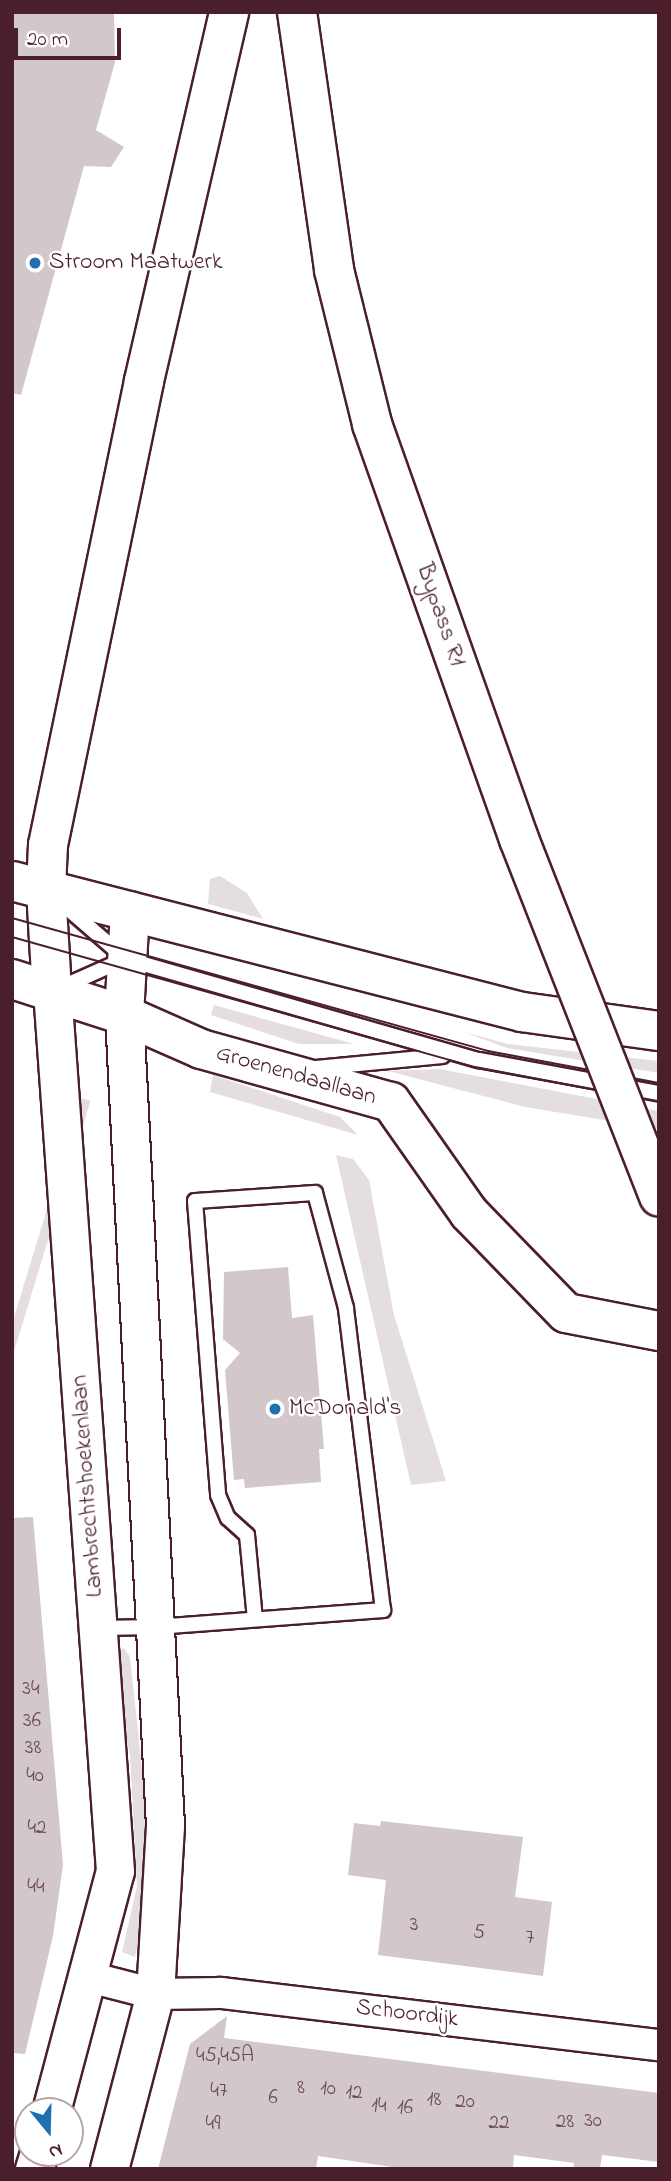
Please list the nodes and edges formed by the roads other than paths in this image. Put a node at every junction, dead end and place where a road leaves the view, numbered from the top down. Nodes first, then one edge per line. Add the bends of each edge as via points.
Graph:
1 (229, 12) edge
2 (297, 12) edge
3 (29, 885) edge
4 (130, 911) junction
5 (126, 959) junction
6 (12, 979) edge
7 (52, 991) junction
8 (124, 1015) junction
9 (659, 1031) edge
10 (479, 1060) junction
11 (280, 1073) junction
12 (659, 1093) edge
13 (659, 1197) edge
14 (659, 1331) edge
15 (255, 1619) junction
16 (156, 1627) junction
17 (99, 1628) junction
18 (89, 1977) junction
19 (155, 1994) junction
20 (659, 2045) edge
21 (55, 2097) edge
22 (109, 2169) edge

1 - 3 main road via 197,134 48,845
2 - 13 main road, Bypass R1, bridge via 334,270 372,424 519,839
3 - 4 main road
3 - 5 lane
3 - 7 main road
4 - 5 main road
4 - 9 main road via 522,1012
5 - 7 lane
5 - 8 main road
5 - 10 lane
6 - 7 main road, Groenendaallaan
7 - 8 main road, Groenendaallaan
7 - 17 street, Lambrechtshoekenlaan
8 - 11 main road, Groenendaallaan via 201,1049
8 - 16 street via 125,1111
10 - 11 lane via 427,1054
10 - 12 lane
11 - 14 main road, Groenendaallaan via 391,1102 469,1213 566,1313
15 - 15 lane via 383,1610 346,1308 316,1193 195,1201 218,1495 228,1518 247,1535
15 - 16 lane
16 - 17 lane
16 - 19 street via 165,1826
17 - 18 street, Lambrechtshoekenlaan via 115,1871
18 - 19 street
18 - 21 street, Lambrechtshoekenlaan
19 - 20 street, Schoordijk via 221,1993
19 - 22 street

